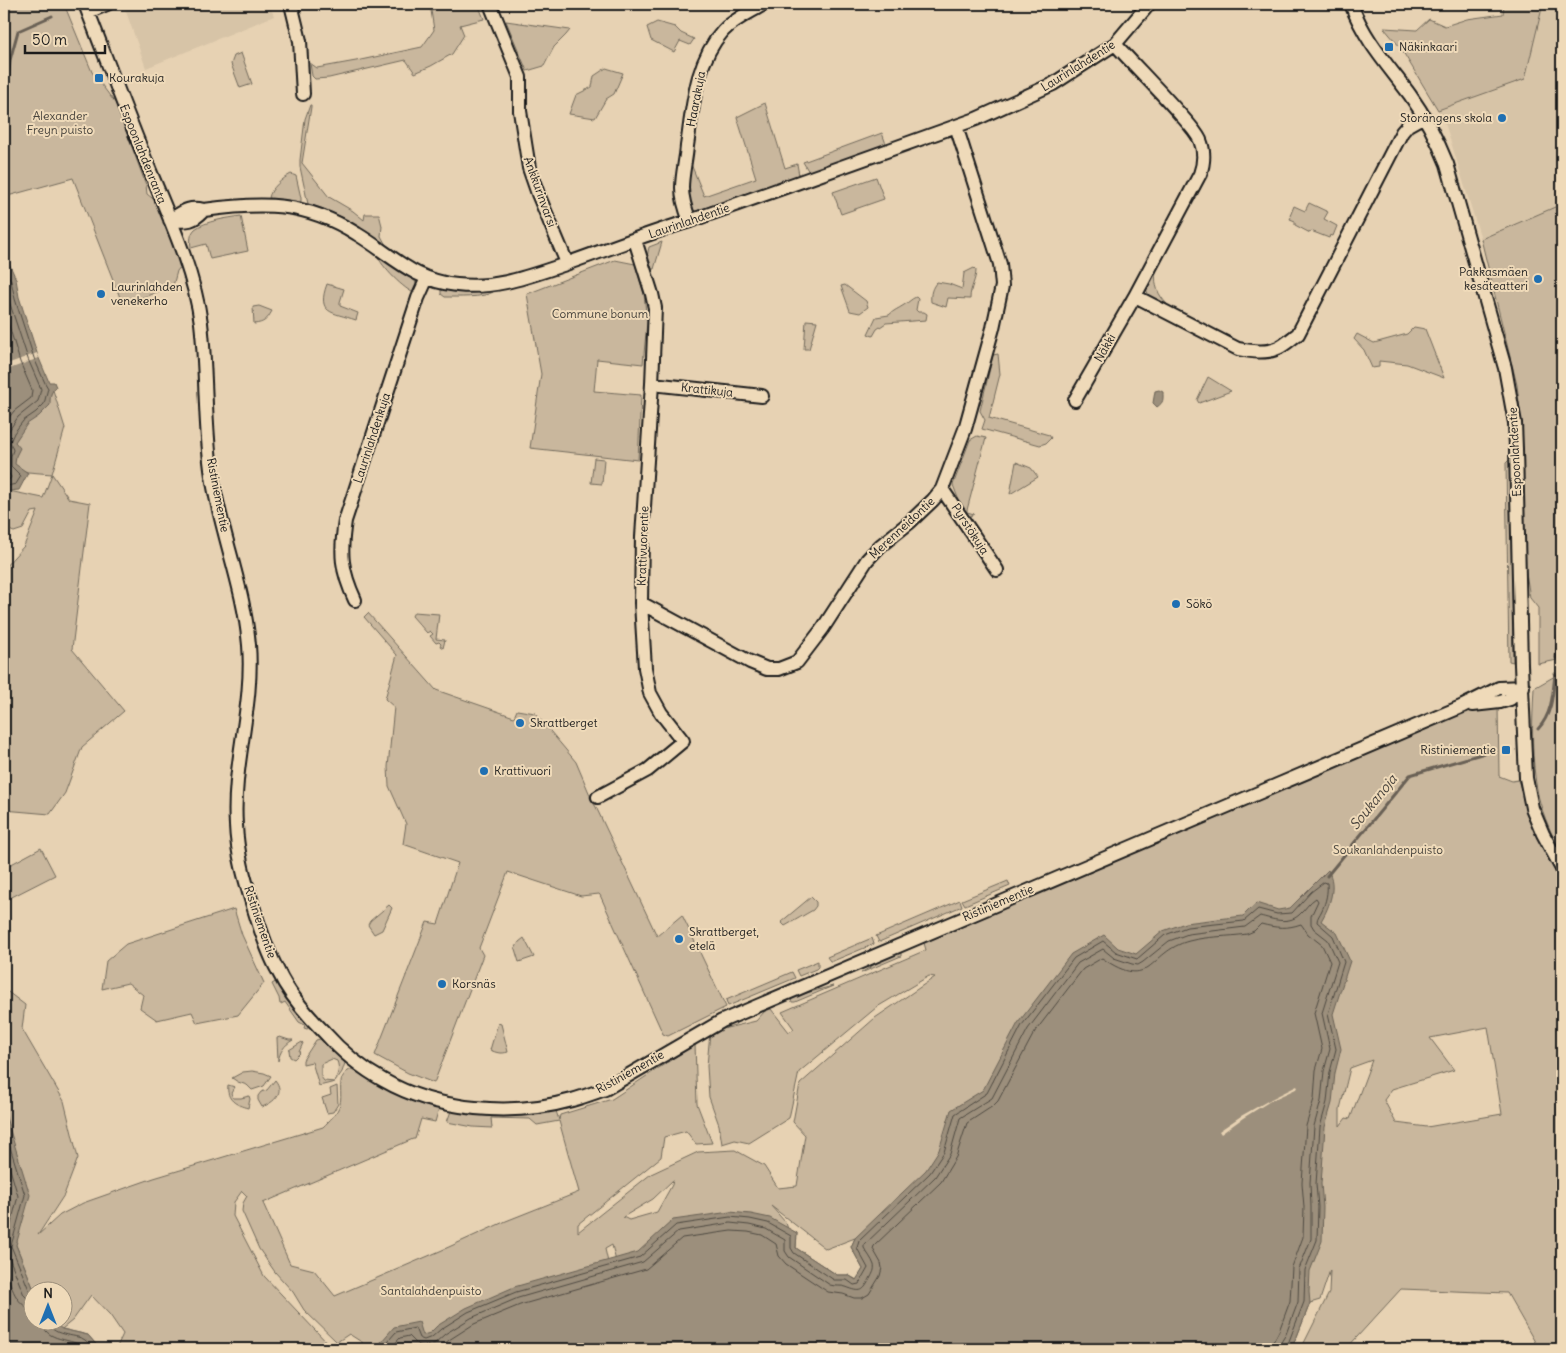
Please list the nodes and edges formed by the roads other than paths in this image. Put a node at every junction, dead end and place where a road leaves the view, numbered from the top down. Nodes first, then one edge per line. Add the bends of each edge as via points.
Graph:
1 (107, 4) edge
2 (291, 4) edge
3 (490, 4) edge
4 (764, 4) edge
5 (1149, 4) edge
6 (1351, 4) edge
7 (86, 8) edge
8 (1115, 44) junction
9 (303, 94) dead end
10 (1424, 116) junction
11 (956, 126) junction
12 (170, 220) junction
13 (690, 221) junction
14 (635, 240) junction
15 (567, 263) junction
16 (427, 278) junction
17 (1135, 296) junction
18 (652, 384) junction
19 (762, 396) dead end
20 (1075, 400) dead end
21 (942, 489) junction
22 (997, 570) dead end
23 (355, 600) dead end
24 (641, 603) junction
25 (1523, 687) junction
26 (598, 797) dead end
27 (1562, 869) edge

1 - 7 street
2 - 9 street via 300,41
3 - 15 street, Ankkurinvarsi via 520,77 520,111 529,168
4 - 13 street, Haarakuja via 724,30 701,69 682,188
5 - 8 street, Laurinlahdentie
6 - 10 street, Espoonlahdentie via 1367,38
7 - 12 street, Espoonlahdenranta
8 - 11 street, Laurinlahdentie via 1052,84
8 - 17 street via 1195,132 1204,156 1200,174
10 - 17 street via 1402,132 1298,334 1278,348 1250,351 1238,348
10 - 25 street, Espoonlahdentie via 1447,164 1511,396 1515,422
11 - 13 street, Laurinlahdentie
11 - 21 street, Merenneidontie via 1000,264 1002,286 965,429
12 - 16 street, Laurinlahdentie via 190,221 204,210 264,204 303,210 358,234 400,265
12 - 25 street, Ristiniementie via 188,269 201,322 211,472 219,517 246,616 250,679 235,807 242,870 262,934 278,972 298,1004 334,1043 362,1067 409,1092 448,1104 497,1109 541,1107 604,1089 722,1021 1499,688
13 - 14 street, Laurinlahdentie
14 - 15 street, Laurinlahdentie
14 - 18 street, Krattivuorentie via 655,308
15 - 16 street, Laurinlahdentie via 493,285 456,285
16 - 23 street, Laurinlahdenkuja via 345,521 342,554 347,583
17 - 20 street, Näkki
18 - 19 street, Krattikuja
18 - 24 street, Krattivuorentie
21 - 22 street, Pyrstökuja
21 - 24 street, Merenneidontie via 867,560 824,628 797,662 785,667 766,670
24 - 26 street, Krattivuorentie via 650,693 683,741 648,770
25 - 27 street, Espoonlahdentie via 1526,778 1532,808

